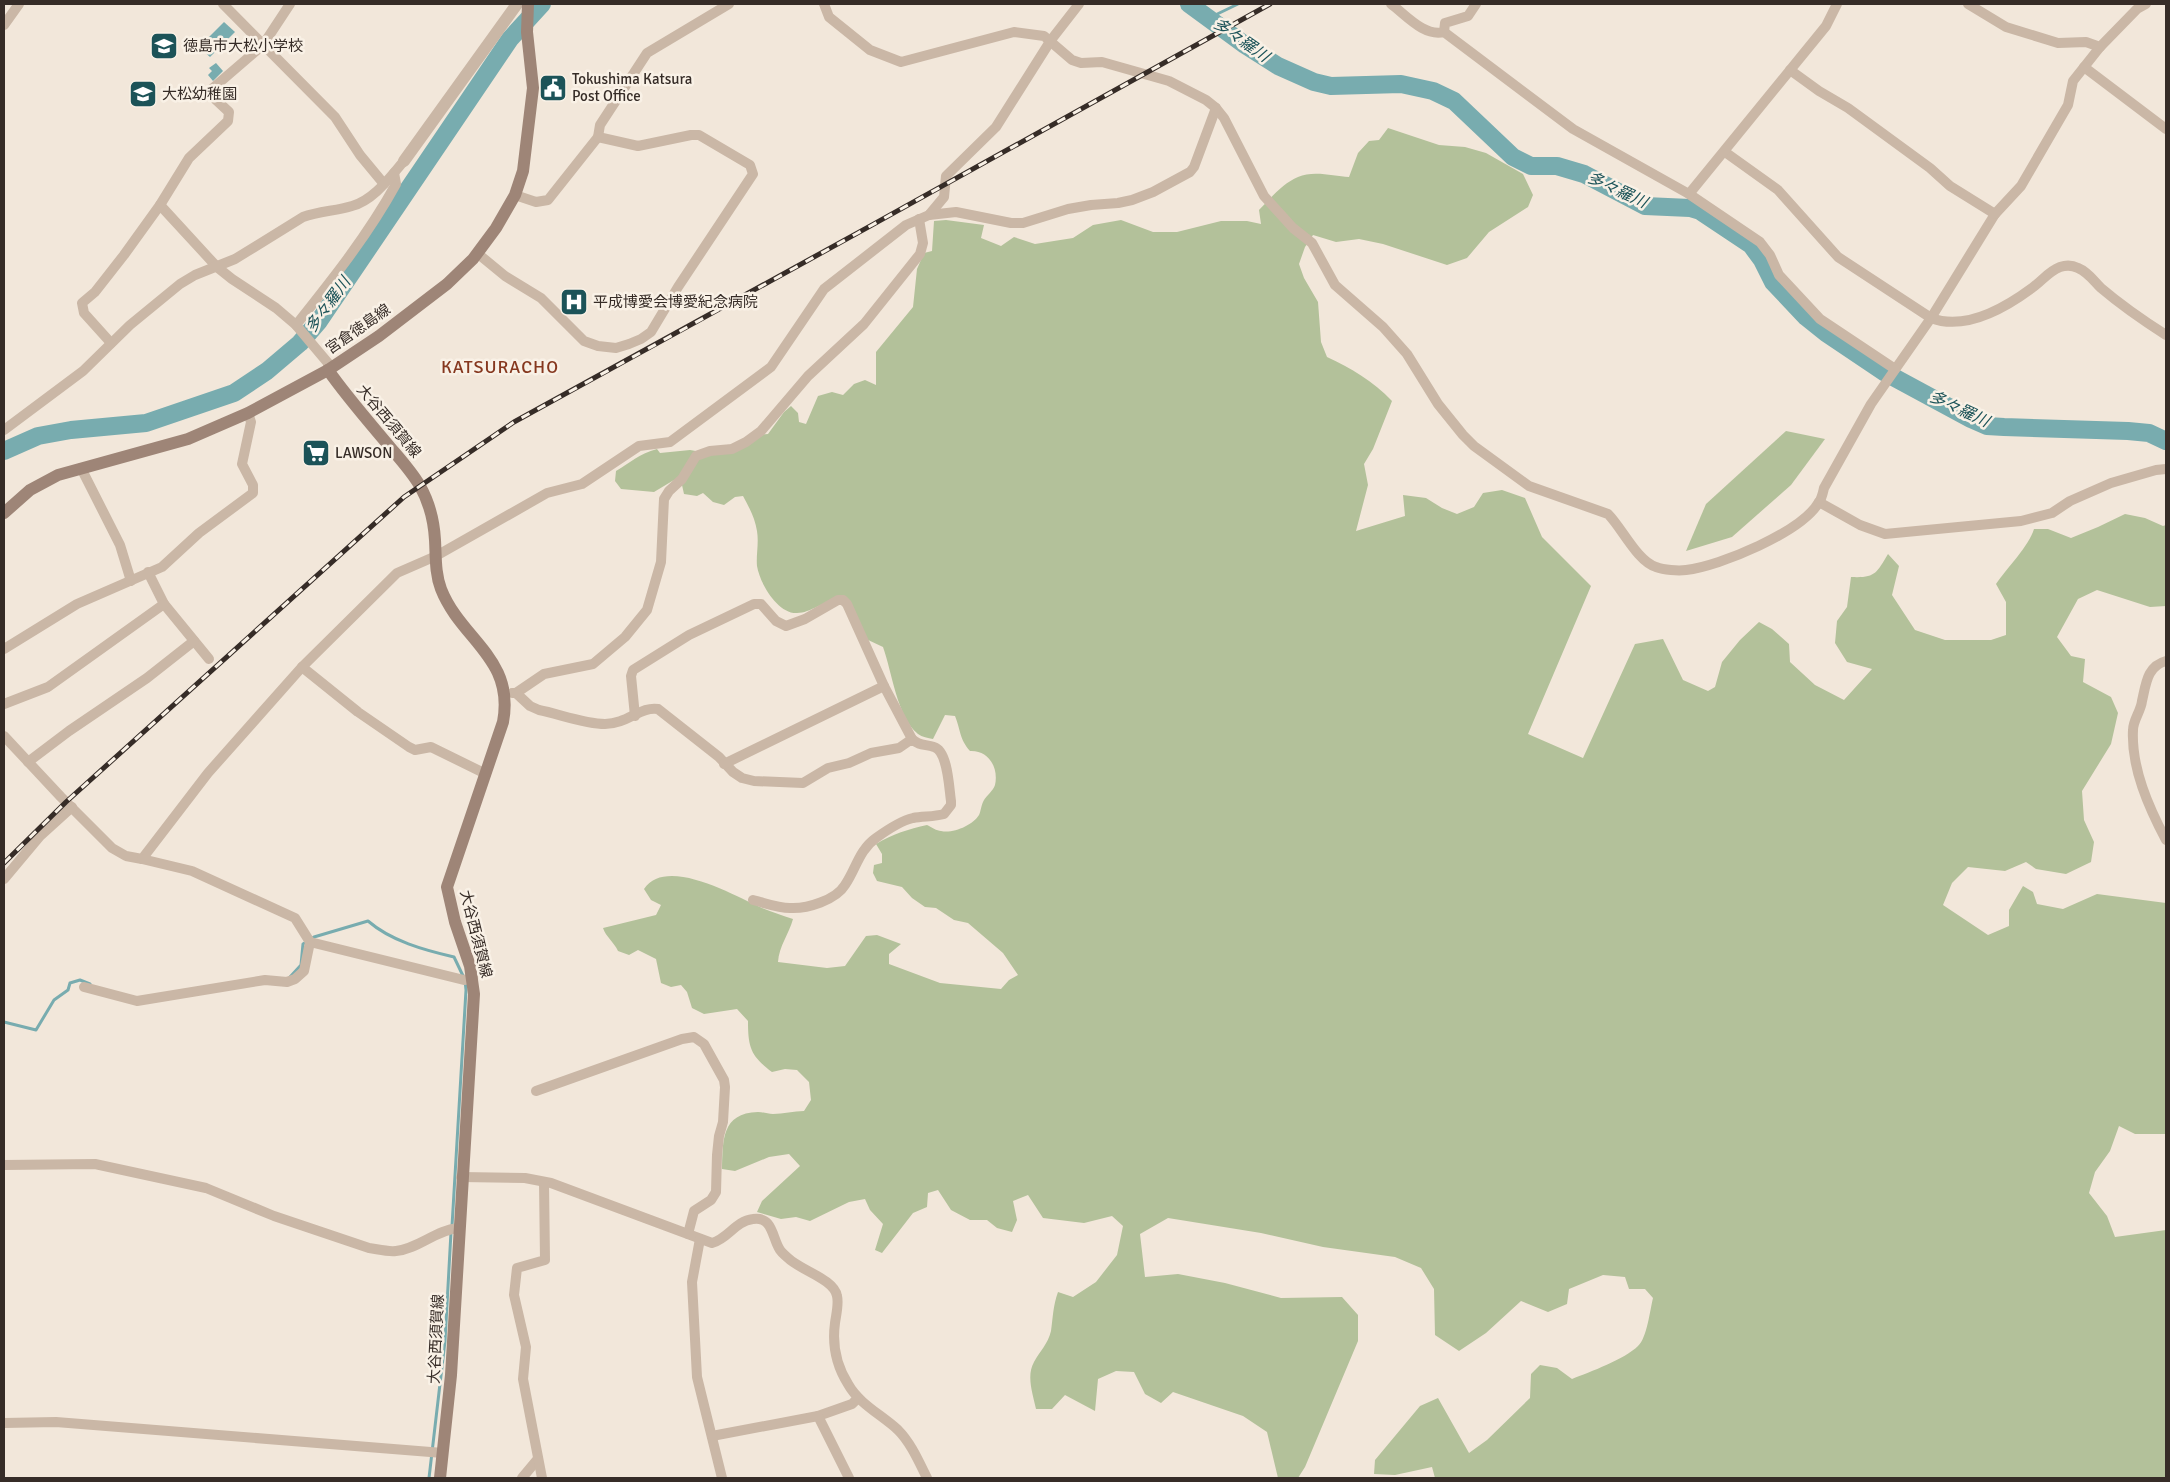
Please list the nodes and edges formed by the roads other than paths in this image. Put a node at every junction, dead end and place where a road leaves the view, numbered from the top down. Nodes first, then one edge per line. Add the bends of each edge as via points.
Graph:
1 (19, 4) edge
2 (223, 4) edge
3 (290, 4) edge
4 (517, 4) edge
5 (528, 4) edge
6 (729, 4) edge
7 (824, 4) edge
8 (1079, 4) edge
9 (1391, 4) edge
10 (1476, 4) edge
11 (1836, 4) edge
12 (1968, 4) edge
13 (2146, 4) edge
14 (4, 25) edge
15 (1444, 32) junction
16 (1050, 40) junction
17 (263, 46) junction
18 (2100, 47) junction
19 (2084, 66) junction
20 (1790, 70) junction
21 (1216, 108) junction
22 (2166, 129) edge
23 (598, 137) junction
24 (1726, 152) junction
25 (404, 161) joint
26 (394, 173) junction
27 (384, 184) junction
28 (1690, 194) junction
29 (515, 195) junction
30 (944, 197) junction
31 (160, 205) junction
32 (956, 212) junction
33 (1995, 214) junction
34 (924, 217) junction
35 (477, 253) junction
36 (217, 267) junction
37 (1930, 318) junction
38 (297, 327) junction
39 (2166, 335) edge
40 (111, 343) junction
41 (328, 370) junction
42 (1892, 374) junction
43 (248, 414) junction
44 (4, 430) edge
45 (81, 468) junction
46 (2166, 469) edge
47 (1819, 502) junction
48 (4, 513) edge
49 (436, 556) junction
50 (148, 572) junction
51 (131, 581) junction
52 (164, 604) junction
53 (194, 641) junction
54 (4, 649) edge
55 (209, 659) dead end
56 (2166, 660) edge
57 (302, 668) junction
58 (884, 686) junction
59 (511, 694) junction
60 (4, 704) edge
61 (635, 716) junction
62 (4, 736) edge
63 (912, 739) junction
64 (28, 762) junction
65 (724, 764) junction
66 (486, 774) junction
67 (72, 807) junction
68 (2166, 840) edge
69 (142, 859) junction
70 (4, 879) edge
71 (753, 900) dead end
72 (310, 942) junction
73 (473, 978) junction
74 (84, 988) dead end
75 (536, 1090) dead end
76 (4, 1165) edge
77 (462, 1177) junction
78 (544, 1182) junction
79 (458, 1228) junction
80 (688, 1234) junction
81 (700, 1238) junction
82 (858, 1398) junction
83 (818, 1416) junction
84 (4, 1423) edge
85 (712, 1436) junction
86 (443, 1453) junction
87 (538, 1460) junction
88 (440, 1478) edge
89 (522, 1478) edge
90 (542, 1478) edge
91 (722, 1478) edge
92 (849, 1478) edge
93 (927, 1478) edge

1 - 14 street
2 - 17 street
3 - 17 street
4 - 25 street
5 - 29 main road, 宮倉徳島線 via 527,32 533,88 523,171
6 - 23 street via 647,53 600,124
7 - 16 street via 828,17 870,50 901,62 1014,32 1044,36
8 - 16 street
9 - 15 street via 1425,30 1434,34
10 - 15 street via 1468,16 1445,23
11 - 20 street via 1826,26
12 - 18 street via 2006,27 2058,43 2086,42
13 - 18 street
15 - 28 street via 1573,129
16 - 21 street via 1072,60 1102,62 1169,81
16 - 30 street via 996,127 946,176
17 - 27 street via 334,118
17 - 31 street via 213,88 214,98 229,112 228,121 189,158
18 - 19 street
19 - 22 street
19 - 33 street via 2073,81 2068,105 2021,186
20 - 24 street
20 - 33 street via 1848,108 1950,186
21 - 32 street via 1194,167 1153,192 1118,203 1091,204 1023,222 1011,223
21 - 47 street via 1264,196 1293,228 1312,243 1335,285 1383,327 1407,354 1438,404 1463,435 1529,486 1608,514 1644,559 1655,567 1684,571 1745,552 1801,521
23 - 29 street via 548,200 536,202
23 - 35 street via 638,146 699,135 753,169 753,174 650,332 641,339 616,348 584,341 541,298 505,276
24 - 28 street
24 - 37 street via 1778,190 1838,257
25 - 26 street
26 - 27 street
26 - 38 street via 396,184 382,209
27 - 36 street via 364,202 303,217
28 - 42 street via 1760,242 1779,275 1820,319
29 - 35 main road, 宮倉徳島線
30 - 32 street
30 - 34 street
31 - 36 street
31 - 40 street via 107,278 82,304 84,313
32 - 34 street
33 - 37 street
34 - 49 street via 906,225 824,289 771,367 670,442 639,446 582,484 547,493
34 - 59 street via 920,254 864,324 808,376 761,431 732,449 696,456 682,479 669,491 664,499 659,570 647,610 638,622 593,664 544,674
35 - 41 main road, 宮倉徳島線 via 447,284
36 - 38 street via 276,308
36 - 40 street via 180,284
37 - 39 street via 1940,321 1994,313 2034,287 2050,272 2069,266 2079,268
37 - 42 street
38 - 41 street via 328,363
40 - 44 street via 83,371
41 - 43 main road, 宮倉徳島線
41 - 49 main road, 大谷西須賀線 via 420,486 432,517
42 - 47 street via 1871,404
43 - 45 main road, 宮倉徳島線 via 188,439
43 - 50 street via 251,422 242,464 254,485 253,493 162,567
45 - 48 main road, 宮倉徳島線 via 58,475 30,490
45 - 51 street via 120,545
46 - 47 street via 2111,483 2070,501 2052,513 2021,522 1885,534 1860,525
49 - 57 street via 397,573
49 - 59 main road, 大谷西須賀線 via 442,590 494,663
50 - 51 street
50 - 52 street
51 - 54 street via 77,604
52 - 53 street
52 - 60 street via 48,687
53 - 55 street
53 - 64 street
56 - 68 street via 2154,667 2147,677 2142,705 2132,729 2138,773
57 - 66 street via 409,748 431,747
57 - 69 street via 208,773
58 - 61 street via 843,600 786,626 776,621 761,604 754,604 689,635 633,670 632,709
58 - 63 street
58 - 65 street
59 - 61 street via 530,706 597,723 626,721
59 - 66 main road, 大谷西須賀線
61 - 65 street via 646,709 658,709
62 - 64 street
63 - 65 street via 899,748 871,753 828,768 802,783 749,780
63 - 71 street via 921,746 935,747 942,754 950,801 948,810 938,816 914,818 875,838 859,856 845,886 828,898 791,908
64 - 67 street
66 - 73 main road, 大谷西須賀線 via 447,887
67 - 69 street via 112,848 126,856
67 - 70 street via 40,836
69 - 72 street via 192,871 295,918
72 - 73 street via 464,980
72 - 74 street via 304,970 296,979 287,982 265,980 137,1001
73 - 77 main road, 大谷西須賀線
75 - 80 street via 682,1039 694,1037 704,1044 724,1080 723,1122 718,1136 716,1192 711,1200 694,1211
76 - 79 street via 96,1164 197,1186 274,1216 383,1251 404,1249 448,1229
77 - 78 street via 526,1178
77 - 79 main road, 大谷西須賀線
78 - 80 street
78 - 87 street via 545,1260 516,1268 514,1295 526,1347 523,1379
79 - 86 main road, 大谷西須賀線 via 451,1375
80 - 81 street
81 - 82 street via 712,1243 722,1240 741,1222 755,1218 765,1220 780,1250 790,1260 834,1287 838,1297 834,1350 848,1385
81 - 85 street via 692,1282 697,1377
82 - 83 street via 852,1404
82 - 93 street via 903,1436
83 - 85 street
83 - 92 street
84 - 86 street via 56,1422
85 - 91 street
86 - 88 main road, 大谷西須賀線
87 - 89 street
87 - 90 street

